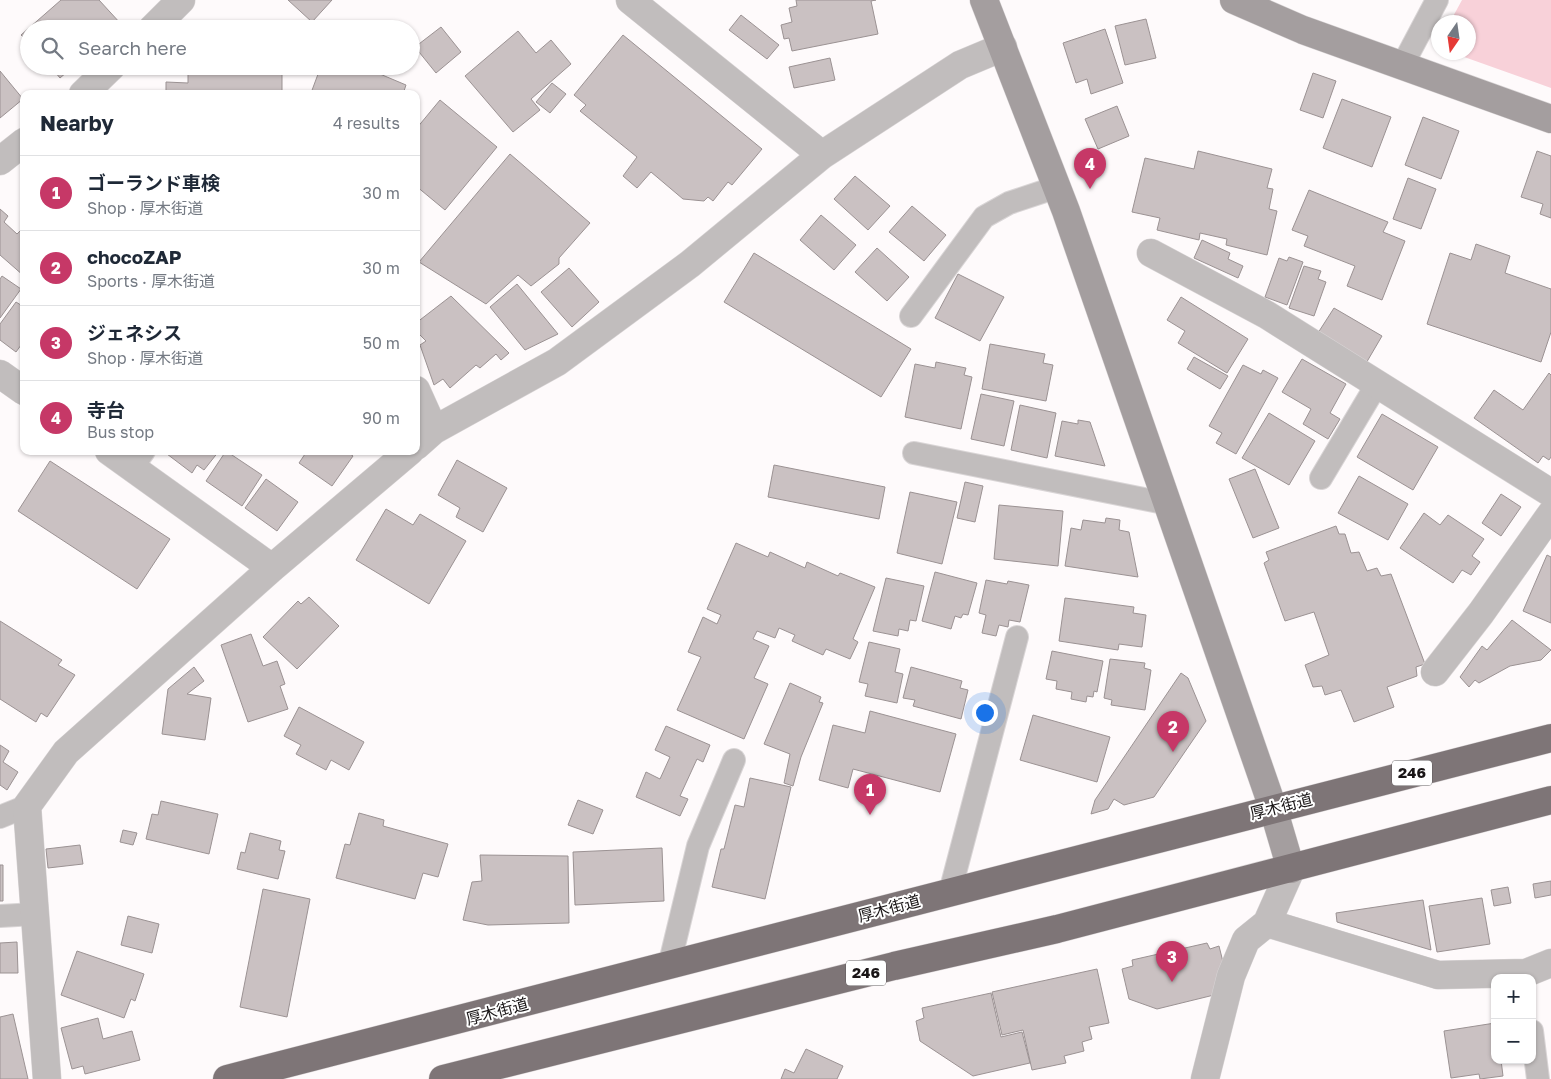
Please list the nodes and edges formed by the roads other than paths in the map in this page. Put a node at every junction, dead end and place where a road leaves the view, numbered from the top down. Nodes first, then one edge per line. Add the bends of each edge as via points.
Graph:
1 (181, 0) edge
2 (630, 0) edge
3 (984, 0) edge
4 (1234, 0) edge
5 (1437, 0) edge
6 (161, 20) edge
7 (1003, 47) junction
8 (1402, 66) junction
9 (104, 75) edge
10 (90, 90) edge
11 (1551, 120) edge
12 (20, 145) edge
13 (822, 155) junction
14 (0, 161) edge
15 (1057, 187) junction
16 (1151, 253) dead end
17 (911, 316) dead end
18 (0, 374) edge
19 (1377, 384) junction
20 (20, 388) edge
21 (420, 411) edge
22 (425, 438) edge
23 (914, 453) dead end
24 (122, 455) edge
25 (405, 455) edge
26 (138, 460) edge
27 (1321, 478) dead end
28 (1551, 493) edge
29 (1169, 504) junction
30 (1551, 514) edge
31 (272, 568) junction
32 (1017, 637) dead end
33 (1435, 672) dead end
34 (1551, 738) edge
35 (734, 760) dead end
36 (1551, 800) edge
37 (27, 806) junction
38 (1273, 808) junction
39 (0, 818) edge
40 (1291, 869) junction
41 (950, 892) junction
42 (35, 914) junction
43 (0, 916) edge
44 (1267, 923) junction
45 (669, 966) junction
46 (1535, 971) edge
47 (1536, 1063) edge
48 (47, 1079) edge
49 (227, 1079) edge
50 (443, 1079) edge
51 (1205, 1079) edge
52 (1538, 1079) edge

1 - 6 street
2 - 13 street
3 - 7 street
4 - 8 street via 1303,30
5 - 8 lane
7 - 13 street via 960,65
7 - 15 street
8 - 11 street
9 - 10 street
12 - 14 street
13 - 22 street via 690,264 557,362
15 - 17 lane via 1009,203 984,217
15 - 29 street
16 - 19 street via 1267,315
18 - 20 street
19 - 27 lane
19 - 28 street
21 - 22 street
23 - 29 lane
24 - 26 street
25 - 31 street
26 - 31 street
29 - 38 street
30 - 33 street
31 - 37 street via 66,752
32 - 41 lane
34 - 38 highway, 厚木街道 / 246
35 - 45 lane via 698,846
36 - 40 highway, 246
37 - 39 lane
37 - 42 street
38 - 40 street
38 - 41 highway, 厚木街道 / 246
40 - 44 street
40 - 50 highway, 246
41 - 45 highway, 厚木街道 / 246
42 - 43 lane
42 - 48 street
44 - 46 street via 1438,975
44 - 51 street via 1246,940 1231,976
45 - 49 highway, 厚木街道 / 246
47 - 52 lane

